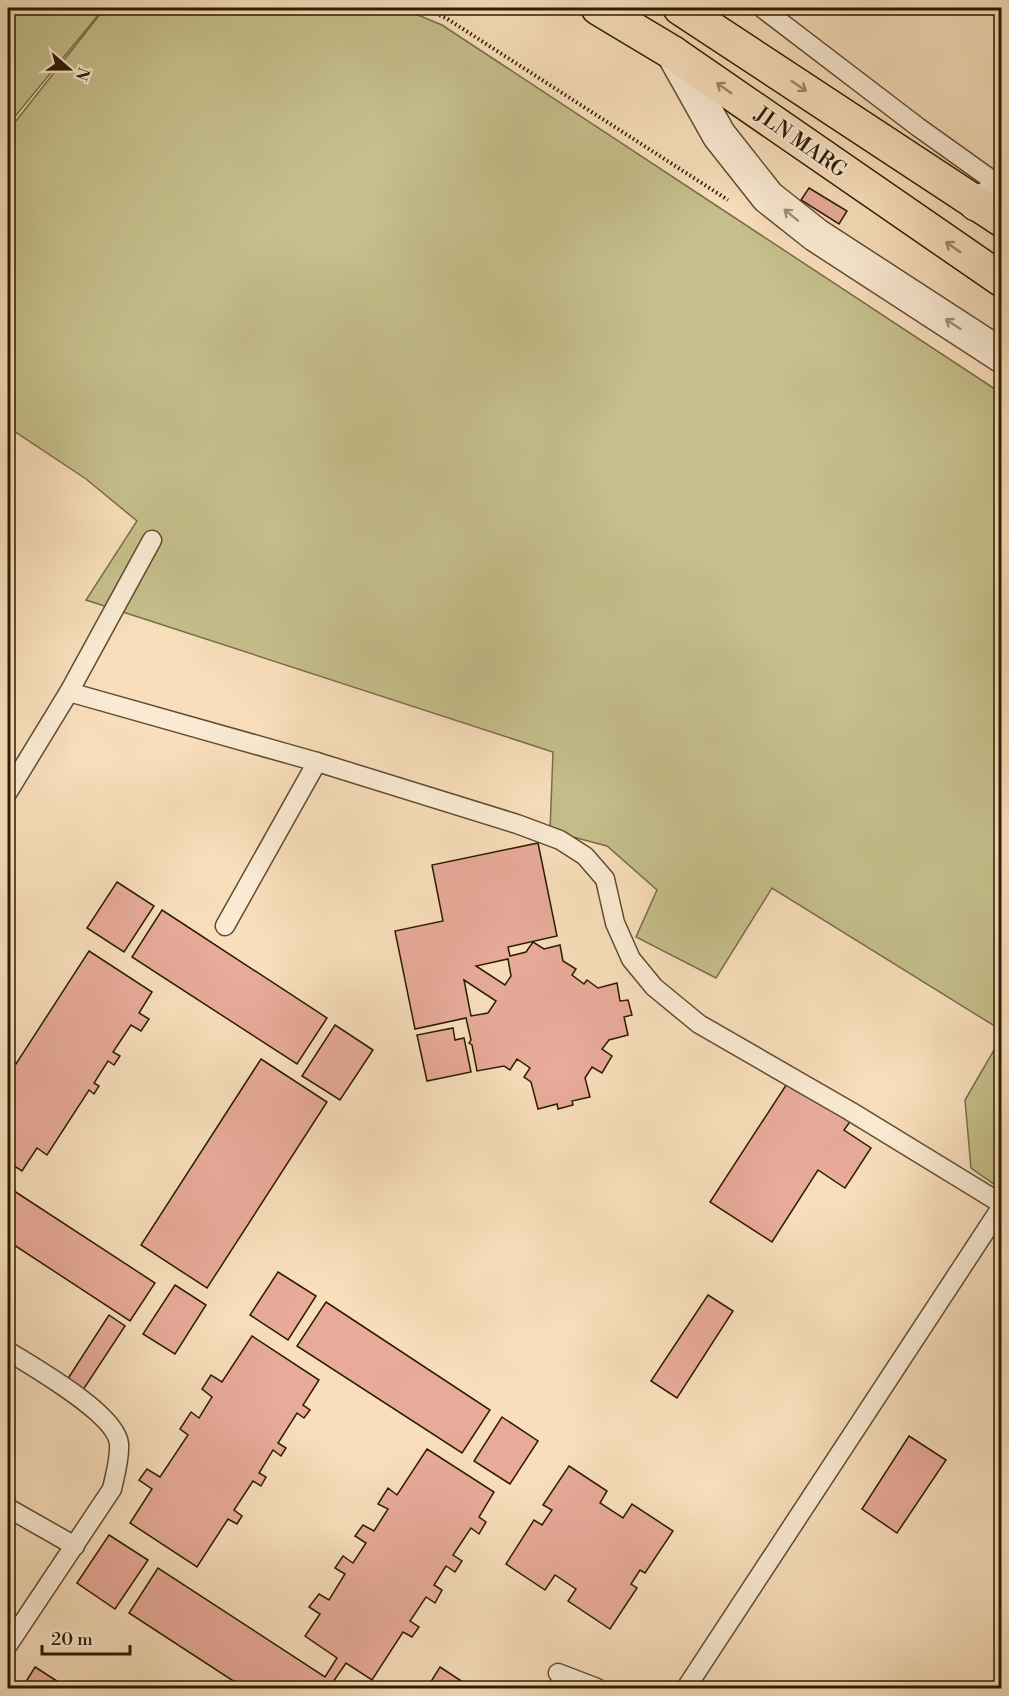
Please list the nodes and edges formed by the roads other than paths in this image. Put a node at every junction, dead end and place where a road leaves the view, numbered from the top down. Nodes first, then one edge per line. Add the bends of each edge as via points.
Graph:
1 (598, 8) edge
2 (680, 8) edge
3 (762, 8) edge
4 (673, 53) junction
5 (995, 201) edge
6 (1002, 280) edge
7 (1002, 356) edge
8 (152, 540) dead end
9 (69, 692) junction
10 (317, 762) junction
11 (8, 792) edge
12 (225, 926) dead end
13 (1002, 1205) edge
14 (8, 1351) edge
15 (8, 1508) edge
16 (75, 1546) junction
17 (9, 1640) edge
18 (558, 1673) dead end
19 (597, 1689) edge
20 (686, 1689) edge

1 - 4 main road, JLN MARG
2 -> 5 main road, JLN MARG
3 - 5 lane via 918,127
6 -> 4 main road, JLN MARG
7 -> 4 street via 816,235 768,197 719,135
8 - 9 lane
9 - 10 lane
9 - 11 lane
10 - 12 lane
10 - 13 lane via 517,824 560,840 585,856 605,879 615,923 631,959 654,987 699,1024
13 - 20 lane
14 - 16 lane via 90,1405 109,1423 119,1442 112,1489
15 - 16 lane
16 - 17 lane
18 - 19 lane

